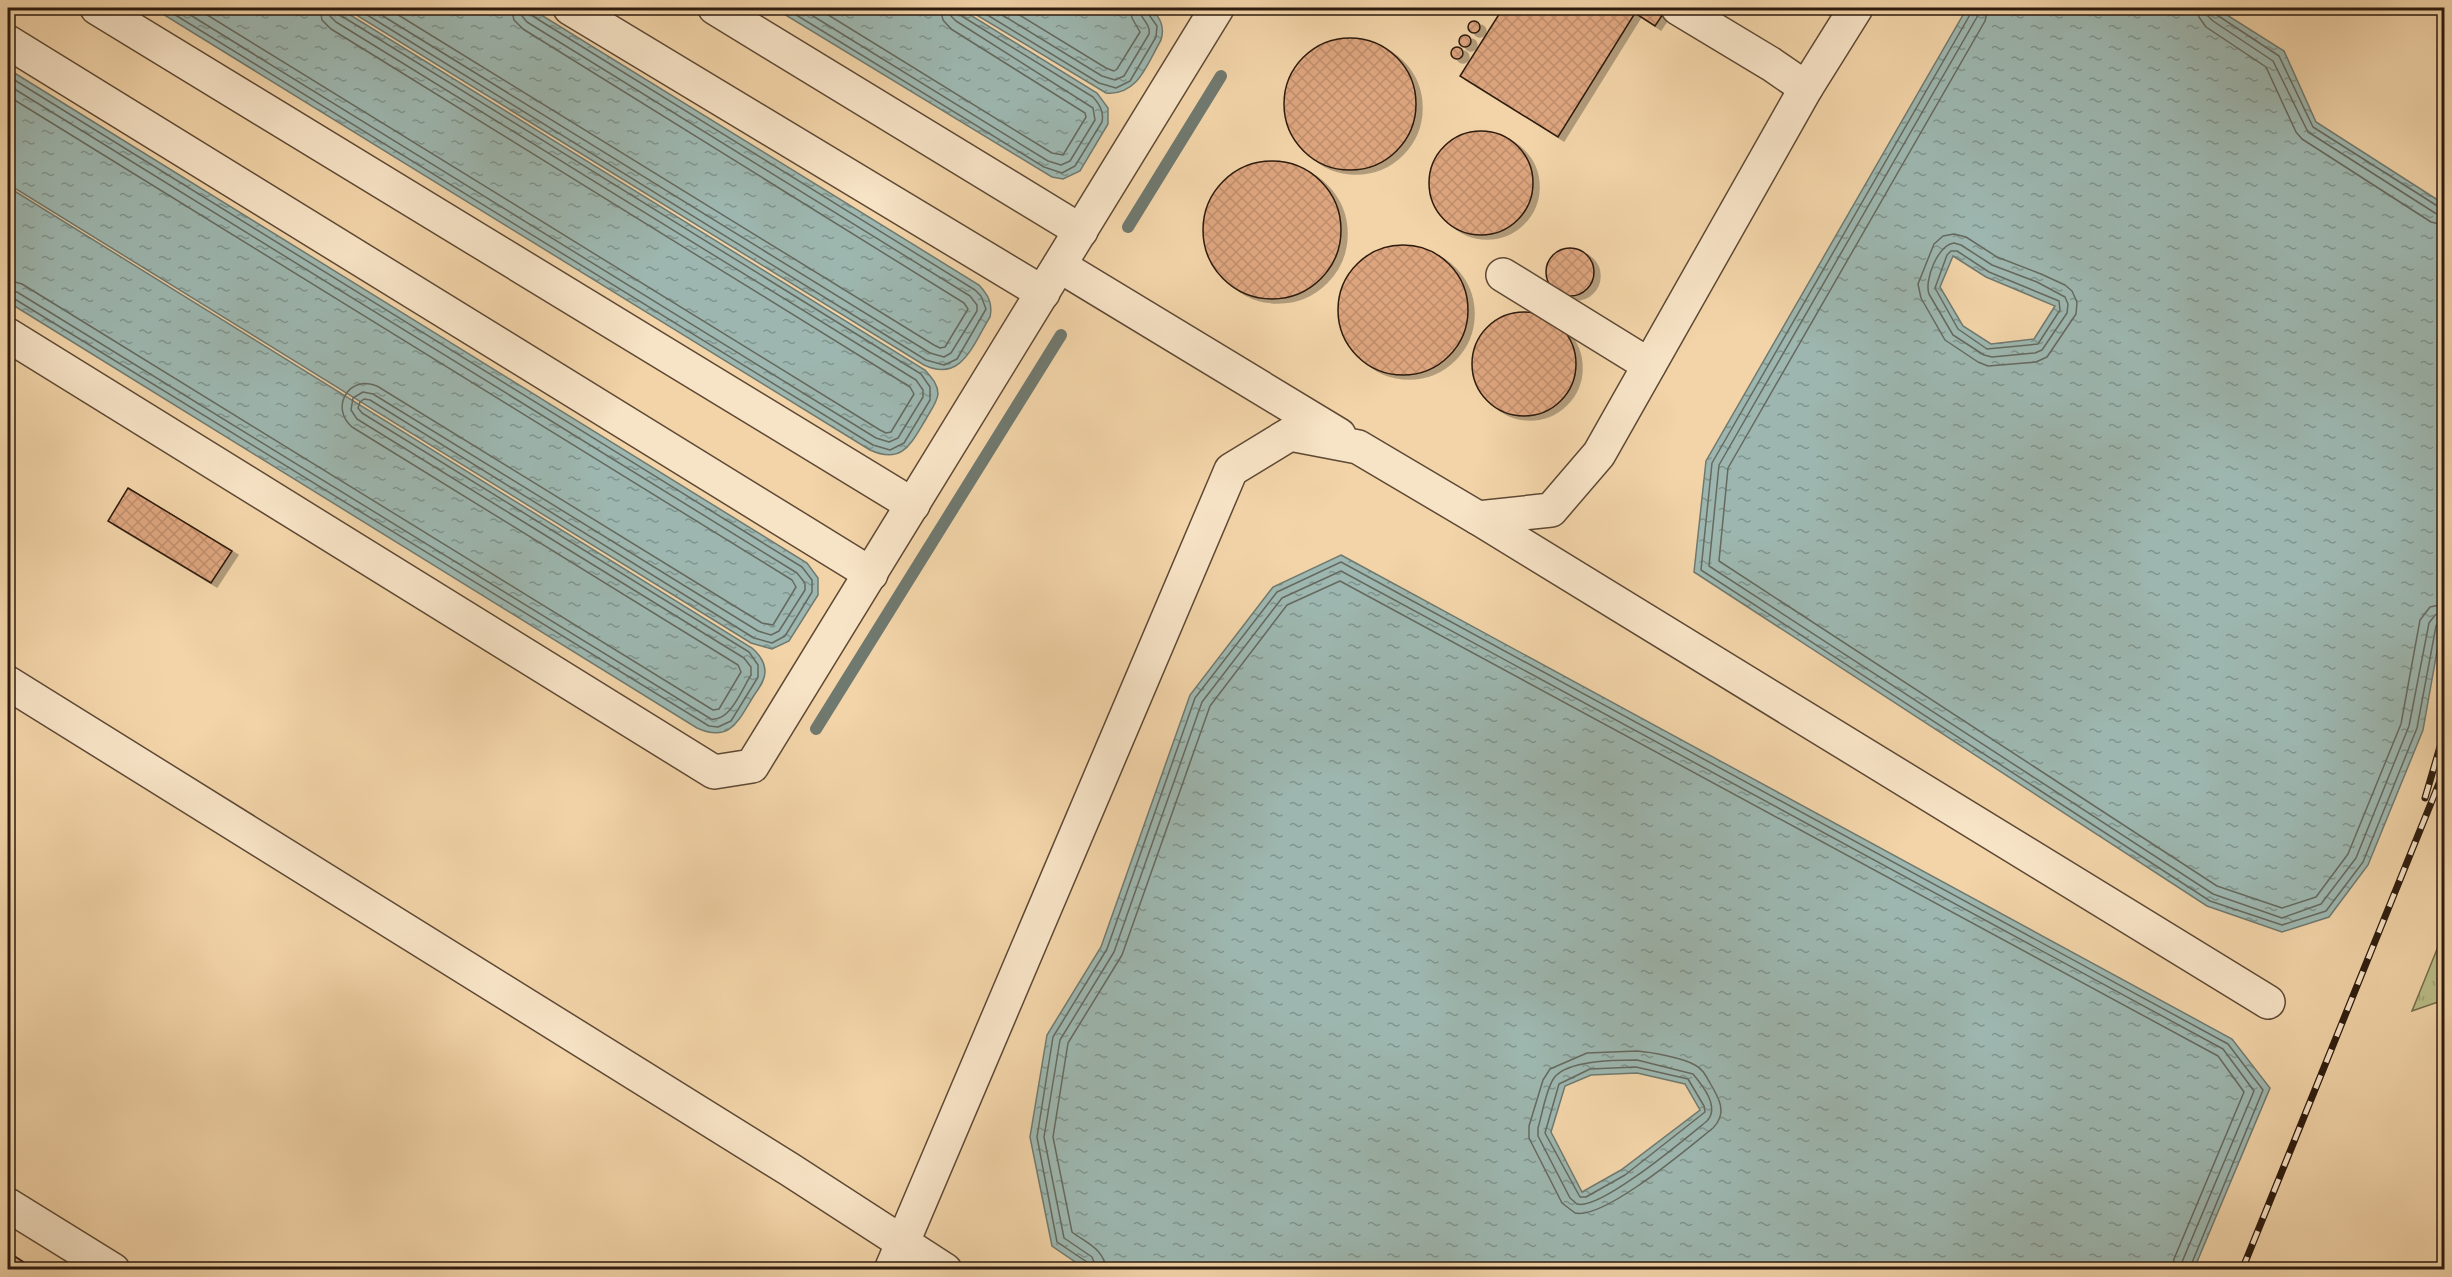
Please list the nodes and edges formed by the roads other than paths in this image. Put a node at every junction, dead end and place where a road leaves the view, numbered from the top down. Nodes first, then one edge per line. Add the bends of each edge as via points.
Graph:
1 (98, 8) edge
2 (570, 8) edge
3 (715, 8) edge
4 (1217, 8) edge
5 (1678, 8) edge
6 (1856, 8) edge
7 (8, 42) edge
8 (1806, 88) junction
9 (1081, 231) junction
10 (1060, 266) junction
11 (1503, 275) dead end
12 (1043, 293) junction
13 (8, 335) edge
14 (1649, 365) junction
15 (1358, 447) junction
16 (913, 505) junction
17 (1478, 518) junction
18 (871, 574) junction
19 (8, 683) edge
20 (2268, 1002) dead end
21 (8, 1205) edge
22 (896, 1256) edge
23 (113, 1269) edge
24 (945, 1269) edge

1 - 16 lane
2 - 12 lane
3 - 9 lane
4 - 9 lane
5 - 8 lane
6 - 8 lane
7 - 18 lane
8 - 14 lane
9 - 10 lane
10 - 12 lane
10 - 15 lane
11 - 14 lane
12 - 16 lane
13 - 18 lane via 714,772 752,766
14 - 17 lane via 1599,454 1551,510
15 - 17 lane
15 - 22 lane via 1290,434 1231,470
16 - 18 lane
17 - 20 lane
19 - 22 lane via 789,1169
21 - 23 lane
22 - 24 lane

